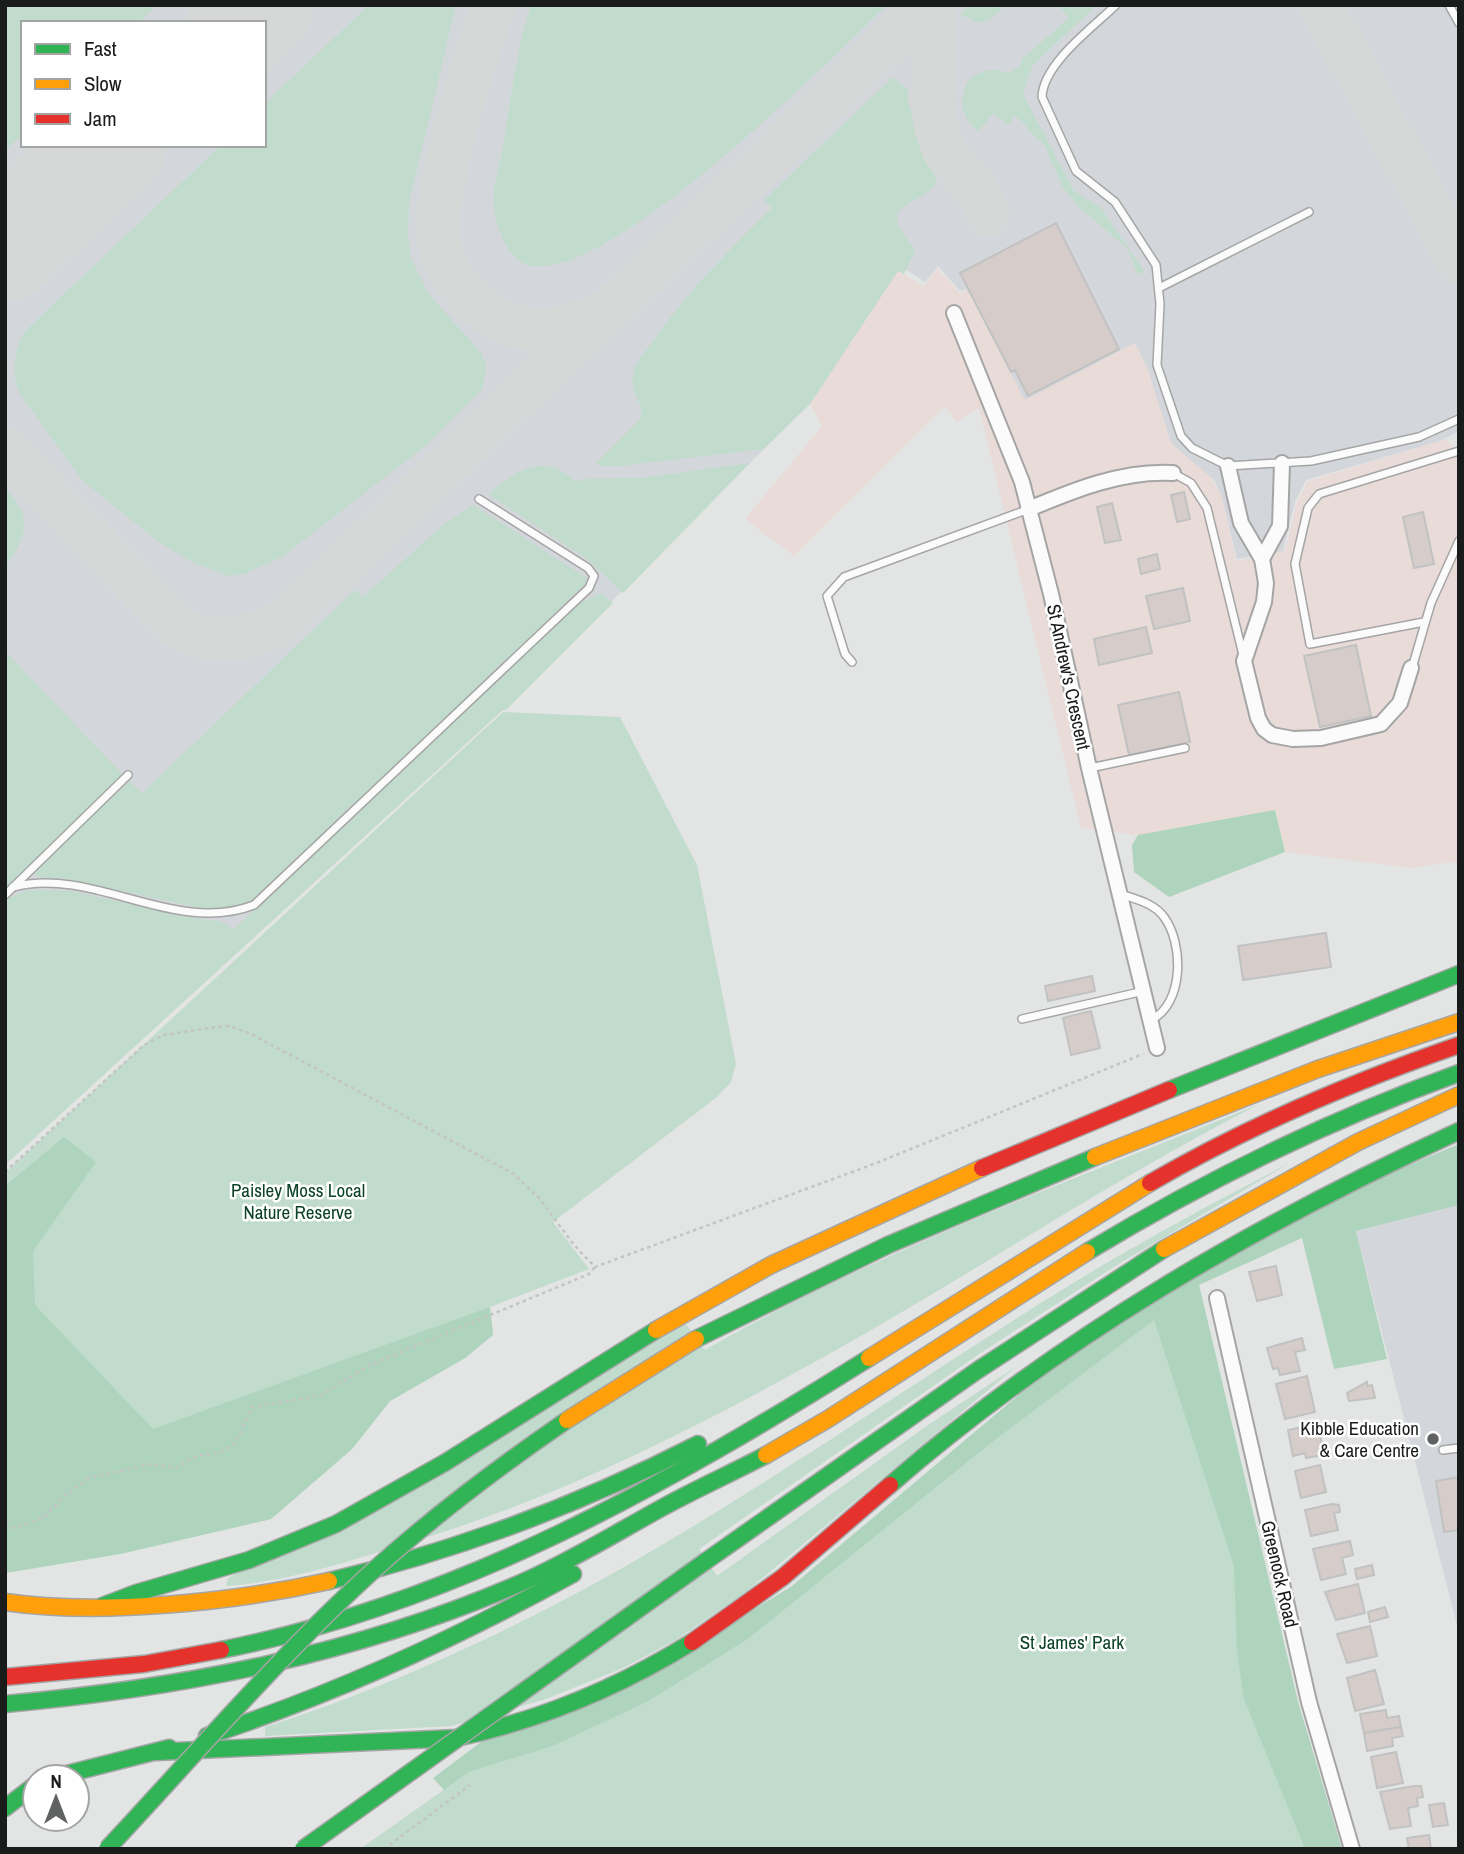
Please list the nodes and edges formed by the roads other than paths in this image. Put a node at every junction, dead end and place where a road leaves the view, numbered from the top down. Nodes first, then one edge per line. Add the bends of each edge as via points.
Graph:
1 (1116, 5) edge
2 (1449, 5) edge
3 (1459, 23) edge
4 (1309, 212) dead end
5 (1159, 288) junction
6 (954, 313) dead end
7 (1459, 419) edge
8 (1459, 451) edge
9 (1282, 463) junction
10 (1228, 466) junction
11 (1173, 473) joint
12 (479, 499) dead end
13 (1029, 509) junction
14 (1459, 541) edge
15 (1262, 559) junction
16 (1424, 622) junction
17 (1244, 661) junction
18 (852, 663) dead end
19 (1411, 668) joint
20 (1185, 748) dead end
21 (1089, 768) junction
22 (128, 775) dead end
23 (13, 887) junction
24 (1121, 894) junction
25 (5, 895) edge
26 (1459, 975) edge
27 (1144, 990) junction
28 (1022, 1019) dead end
29 (1151, 1020) junction
30 (1459, 1022) edge
31 (1459, 1045) edge
32 (1157, 1048) road end
33 (1459, 1073) edge
34 (1459, 1095) edge
35 (1459, 1131) edge
36 (996, 1278) junction
37 (1217, 1298) dead end
38 (802, 1434) junction
39 (1459, 1448) edge
40 (1443, 1450) dead end
41 (5, 1602) edge
42 (102, 1606) junction
43 (5, 1677) edge
44 (5, 1704) edge
45 (156, 1752) junction
46 (91, 1768) edge
47 (21, 1796) edge
48 (5, 1808) edge
49 (107, 1849) edge
50 (303, 1849) edge
51 (1352, 1849) edge

1 - 5 lane via 1050,69 1042,97 1076,171 1115,202 1156,265
2 - 3 lane
4 - 5 lane
5 - 10 lane via 1157,365 1181,436 1200,454
6 - 13 street, St Andrew's Crescent
7 - 9 lane via 1419,437 1376,448
8 - 16 lane via 1318,494 1308,508 1294,564 1310,644
9 - 10 lane
9 - 15 street via 1280,526
10 - 15 street via 1241,523
11 - 13 street via 1124,476
11 - 17 lane via 1191,483 1207,508
12 - 23 lane via 588,568 594,576 589,588 254,905 228,914 199,915 72,886 38,883
13 - 18 lane via 844,577 827,596
13 - 21 street, St Andrew's Crescent
14 - 16 lane
15 - 17 street via 1264,602
16 - 19 lane
17 - 19 street via 1264,729 1293,739 1321,738 1381,724 1400,703
20 - 21 lane
21 - 24 street, St Andrew's Crescent
22 - 23 lane
23 - 25 lane
24 - 27 street, St Andrew's Crescent
24 - 29 lane via 1151,904 1165,917 1177,950 1169,1006
26 - 42 highway via 1157,1095 839,1233 700,1304 335,1525 237,1564 133,1591
27 - 28 lane
27 - 29 street, St Andrew's Crescent
29 - 32 street, St Andrew's Crescent
30 - 49 highway, bridge via 1230,1102 901,1237 806,1281 626,1380 529,1446 373,1571
31 - 36 highway via 1317,1099 1165,1174
33 - 38 highway via 1351,1114 1178,1199
34 - 50 highway, bridge via 1297,1174 995,1357
35 - 45 highway via 1291,1212 1129,1306 978,1413 782,1578 640,1673 575,1706 456,1738
36 - 42 highway via 692,1448 526,1522 413,1559 313,1584 215,1600
36 - 43 highway via 810,1397 606,1513 416,1596 259,1642 163,1661
37 - 51 street, Greenock Road via 1309,1702
38 - 44 highway via 524,1582 344,1648 132,1693
38 - 45 highway via 677,1515 435,1646 288,1709
39 - 40 lane
41 - 42 highway
45 - 46 highway
47 - 48 highway

